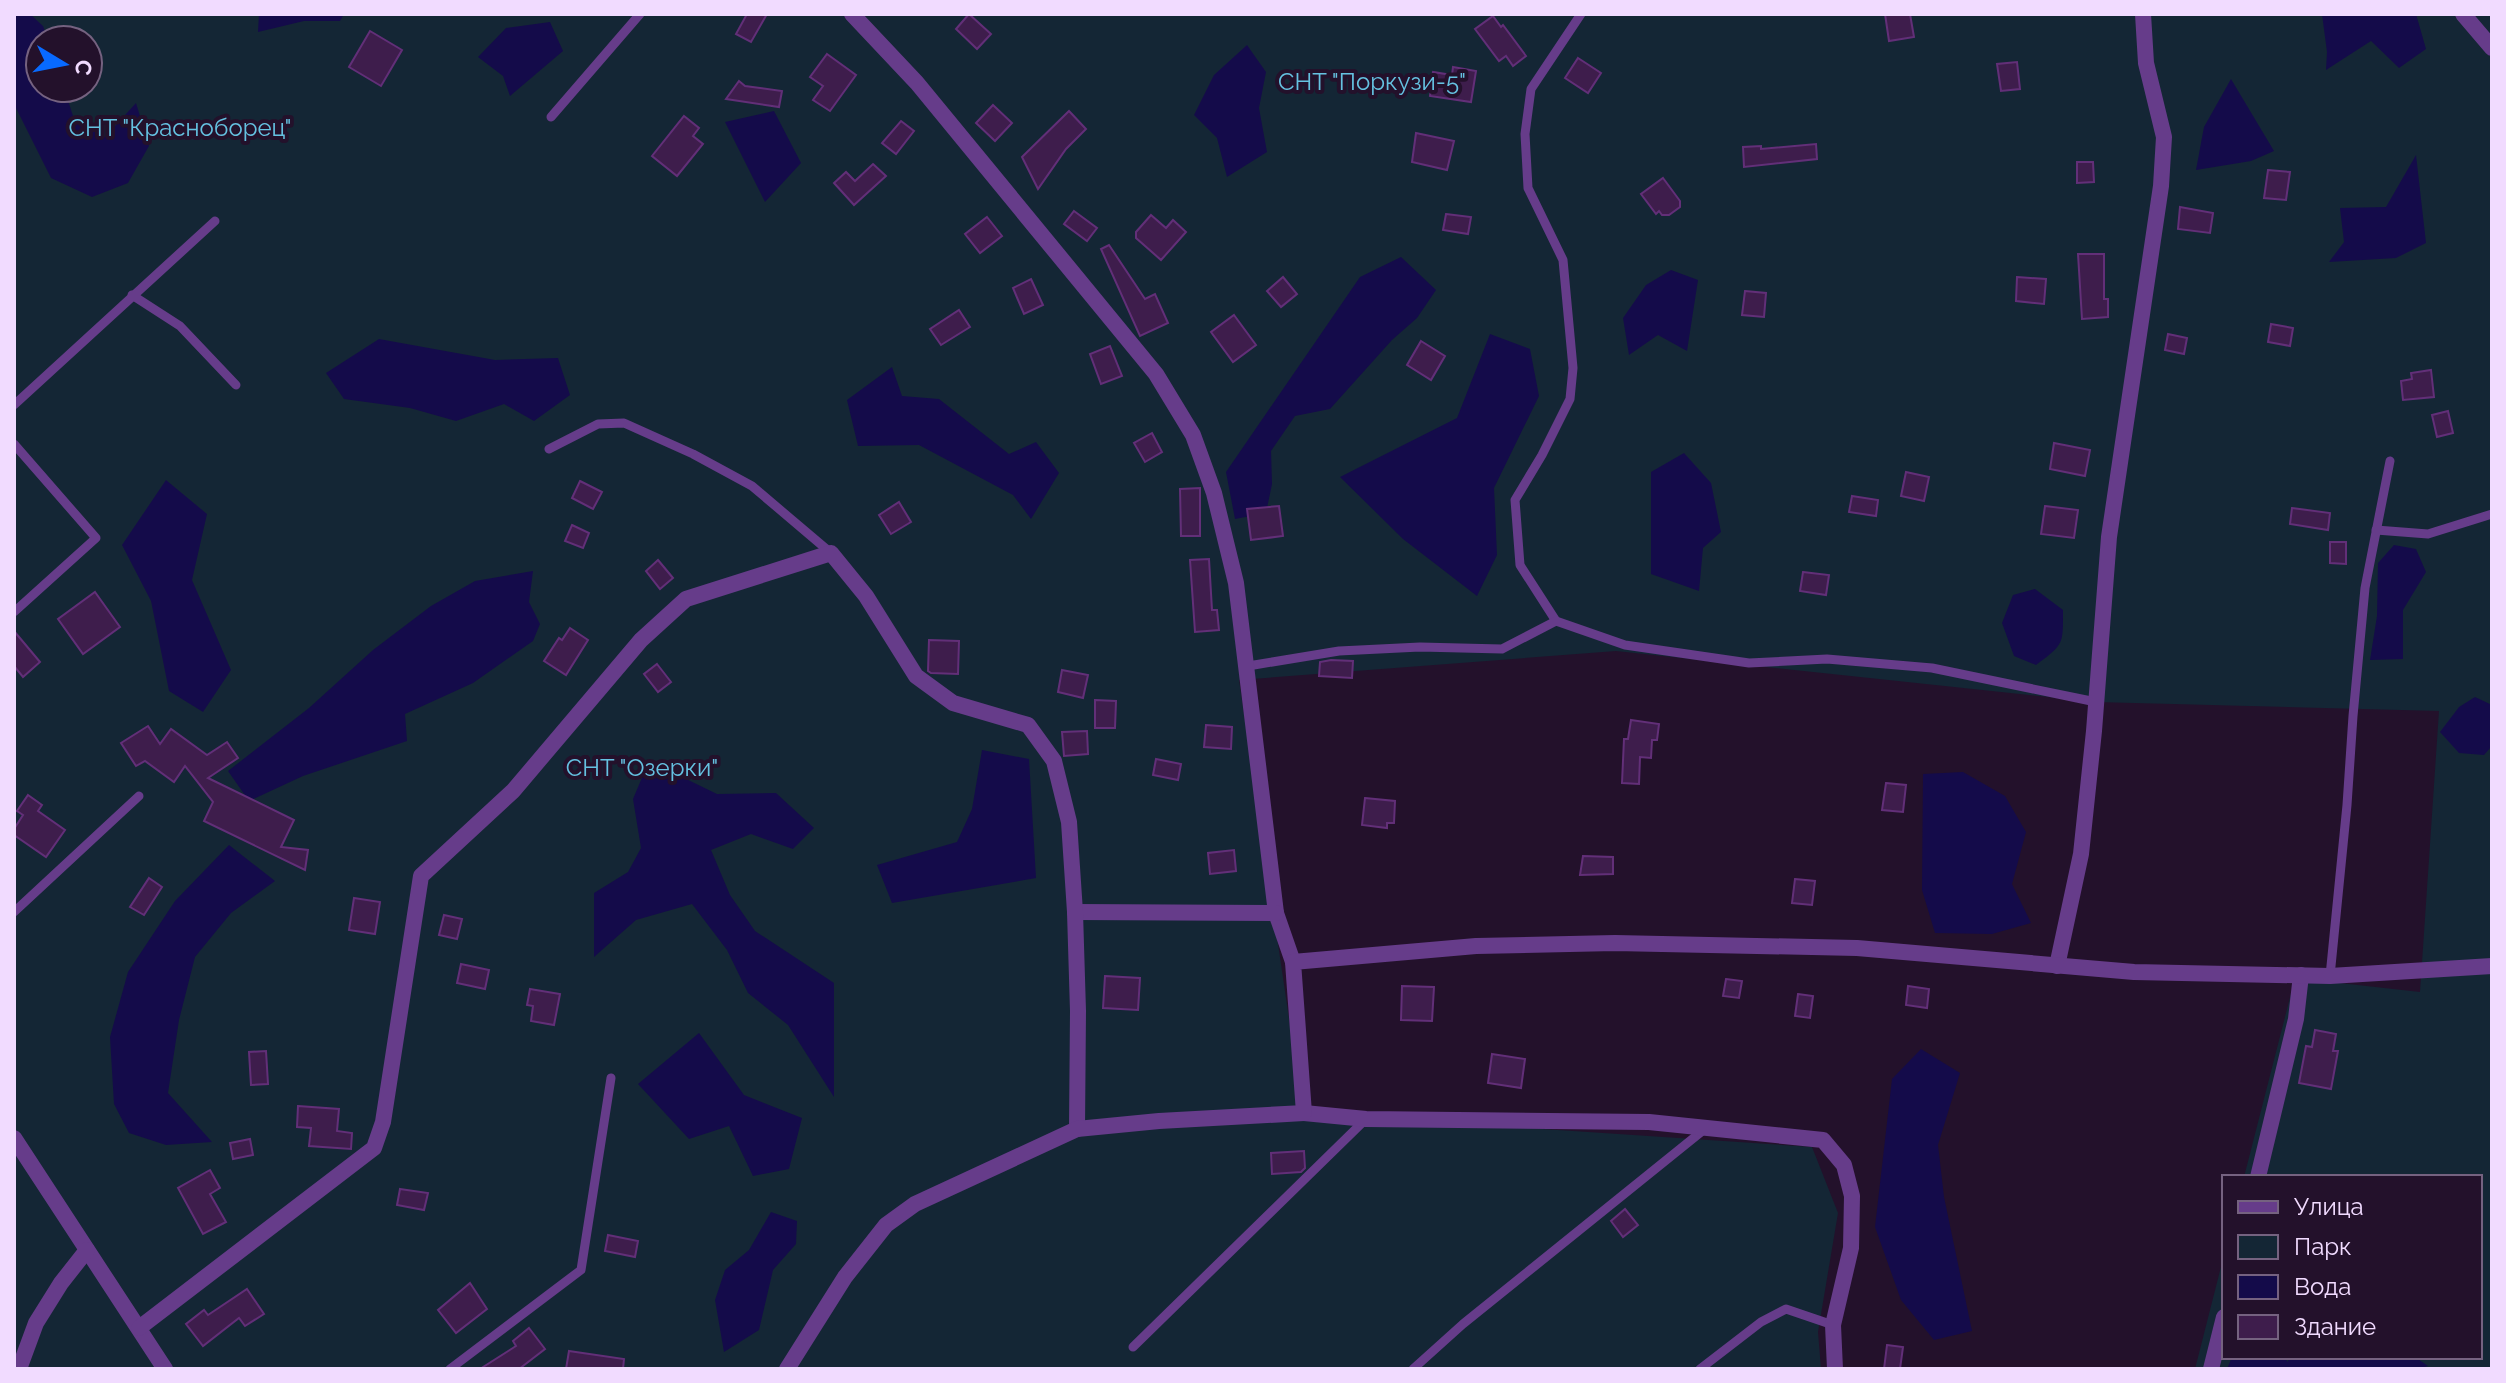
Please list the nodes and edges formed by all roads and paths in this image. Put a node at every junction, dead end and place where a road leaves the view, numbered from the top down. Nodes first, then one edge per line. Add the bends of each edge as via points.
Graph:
1 (640, 14) edge
2 (852, 14) edge
3 (1581, 14) edge
4 (2143, 14) edge
5 (2463, 14) edge
6 (2492, 48) edge
7 (551, 117) dead end
8 (215, 221) dead end
9 (132, 295) junction
10 (236, 385) dead end
11 (14, 405) edge
12 (14, 444) edge
13 (549, 449) dead end
14 (2390, 461) dead end
15 (2492, 514) edge
16 (2376, 530) junction
17 (831, 553) junction
18 (14, 612) edge
19 (1556, 621) junction
20 (1248, 666) junction
21 (2096, 702) junction
22 (139, 796) dead end
23 (14, 912) edge
24 (1075, 912) junction
25 (1276, 913) junction
26 (1293, 962) junction
27 (2057, 966) junction
28 (2492, 966) edge
29 (2301, 975) junction
30 (2330, 976) junction
31 (611, 1078) dead end
32 (1304, 1113) junction
33 (1366, 1119) junction
34 (1706, 1128) junction
35 (1077, 1129) junction
36 (14, 1138) edge
37 (2258, 1175) edge
38 (87, 1250) junction
39 (1833, 1325) junction
40 (2222, 1325) edge
41 (139, 1328) junction
42 (1133, 1347) dead end
43 (19, 1369) edge
44 (165, 1369) edge
45 (450, 1369) edge
46 (787, 1369) edge
47 (1413, 1369) edge
48 (1700, 1369) edge
49 (1835, 1369) edge
50 (2211, 1369) edge

1 - 7 lane
2 - 20 street via 917,83 1156,374 1178,410 1214,493 1236,583
3 - 19 lane via 1531,89 1525,134 1528,188 1563,260 1573,368 1570,399 1515,500 1520,565
4 - 21 street via 2146,63 2164,137 2161,186 2109,537
5 - 6 street
8 - 9 lane
9 - 10 lane via 180,326
9 - 11 lane
12 - 18 lane via 96,538
13 - 17 lane via 598,424 624,423 752,486
14 - 16 lane
15 - 16 lane via 2428,534
16 - 30 lane via 2365,588
17 - 24 street via 866,596 916,676 953,703 1028,725 1054,761 1069,822
17 - 41 street via 686,599 641,640 513,791 421,876 383,1122 374,1148
19 - 20 lane via 1502,649 1339,651
19 - 21 lane via 1625,645 1749,663 1827,659 1932,668
20 - 25 street
21 - 27 street via 2081,854
22 - 23 lane
24 - 25 street
24 - 35 street
25 - 26 street
26 - 27 street via 1476,946 1615,943 1857,948
26 - 32 street
27 - 29 street
28 - 30 street
29 - 30 street
29 - 37 street via 2296,1019
31 - 45 lane via 581,1270
32 - 33 street
32 - 35 street
33 - 34 street via 1649,1122
33 - 42 lane
34 - 39 street via 1823,1140 1844,1165 1852,1196 1851,1248
34 - 47 lane
35 - 46 street via 915,1204 886,1225 845,1277
36 - 38 street
38 - 41 street
38 - 43 street via 36,1323
39 - 48 lane via 1786,1309
39 - 49 street
40 - 50 street
41 - 44 street

